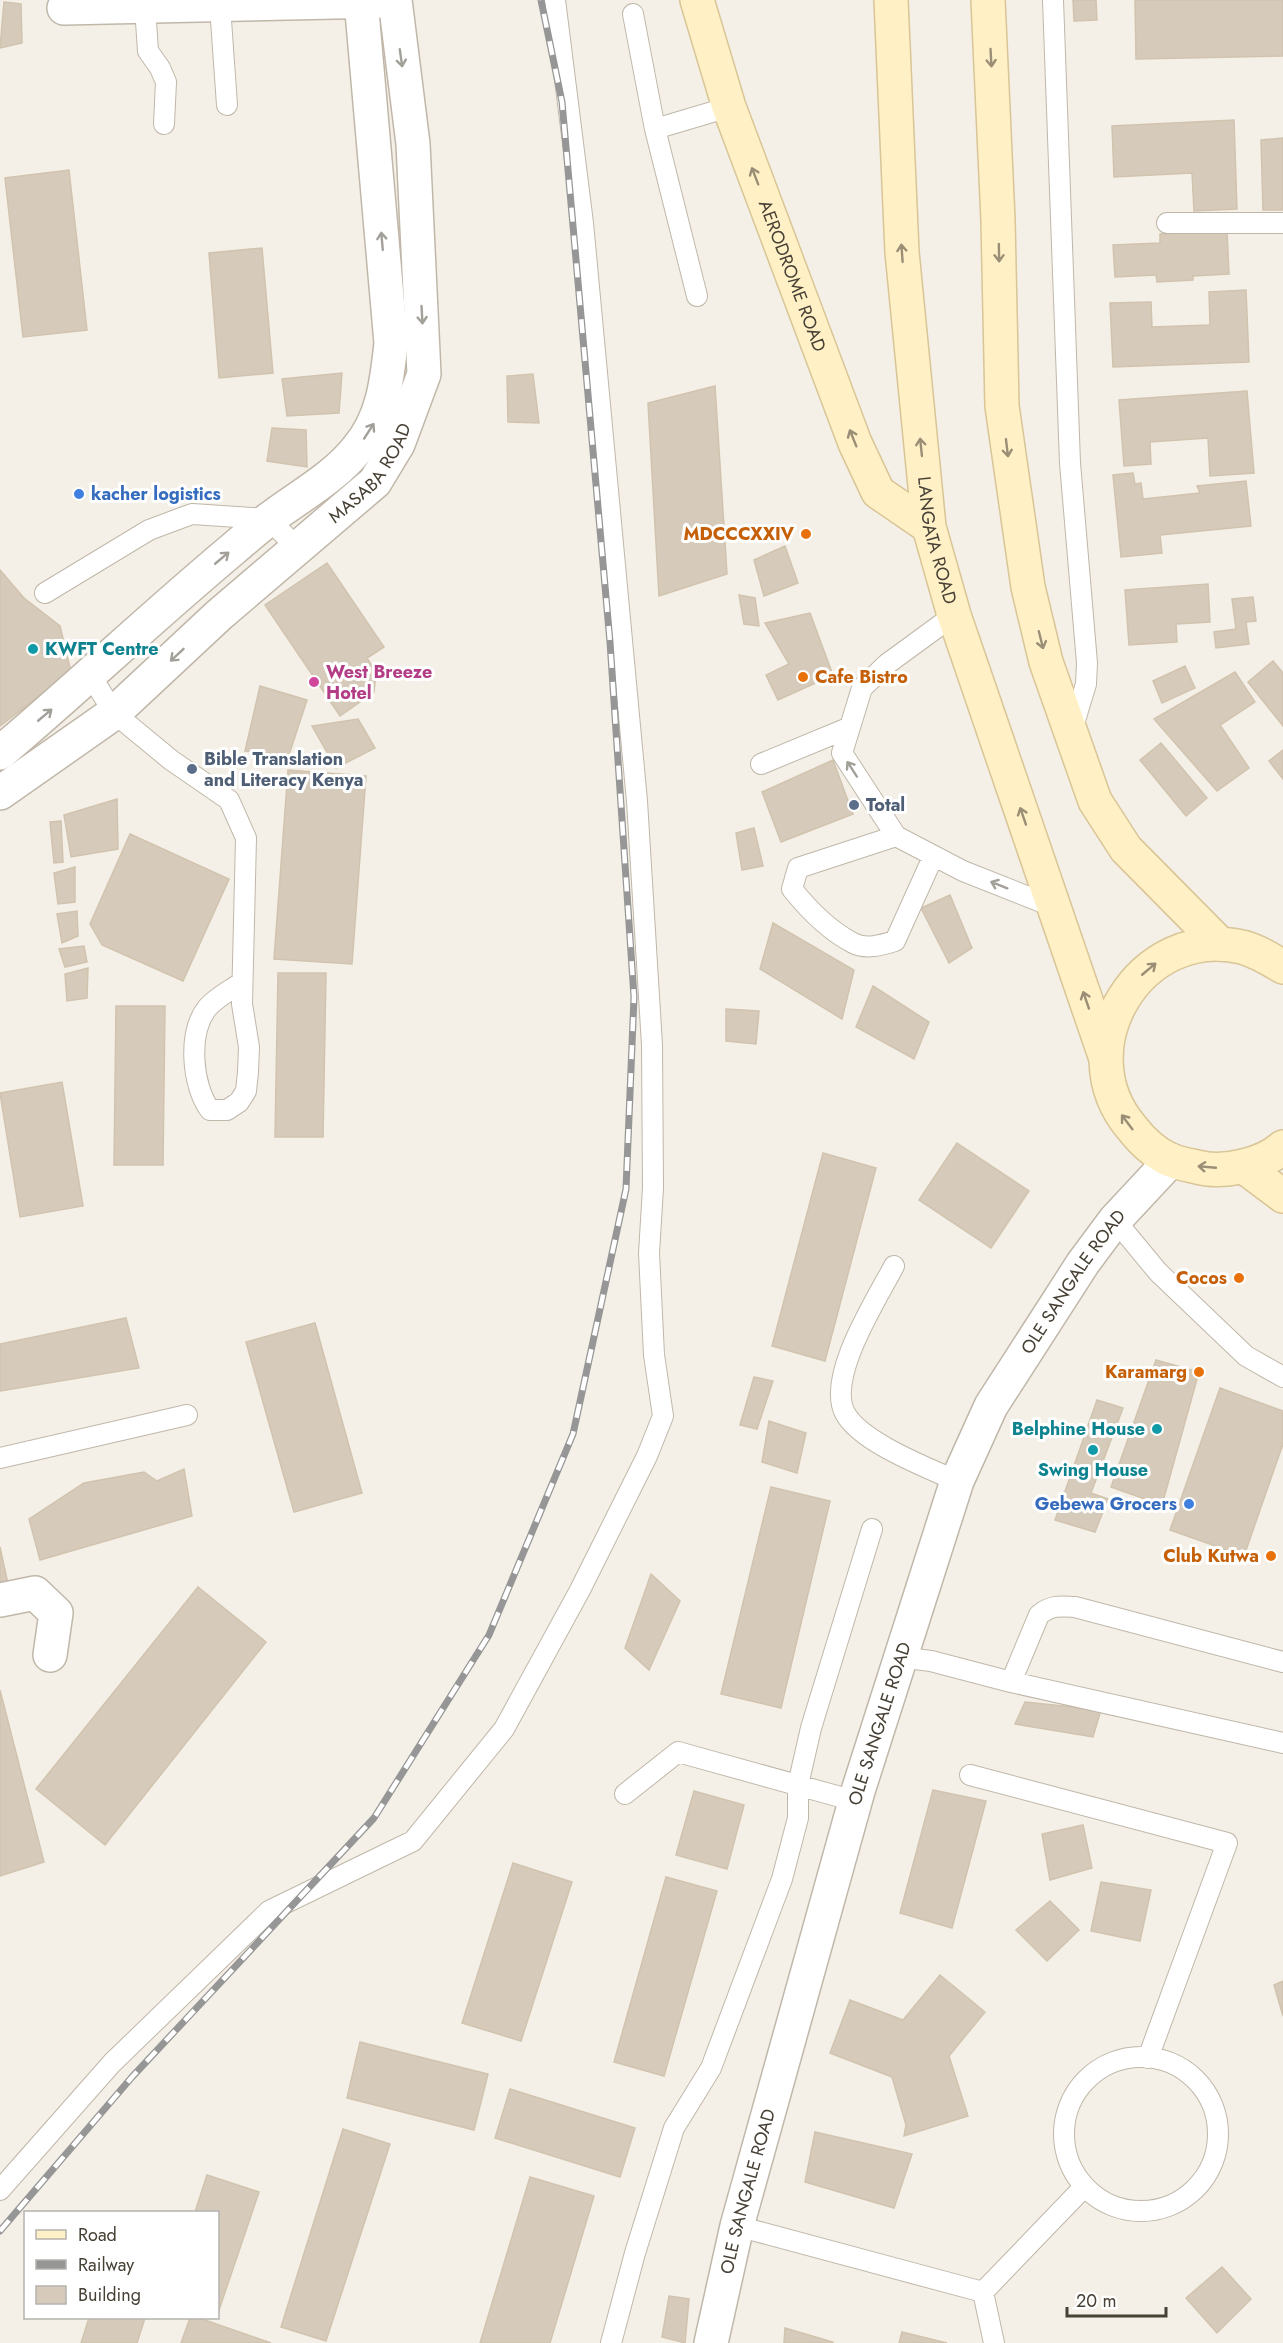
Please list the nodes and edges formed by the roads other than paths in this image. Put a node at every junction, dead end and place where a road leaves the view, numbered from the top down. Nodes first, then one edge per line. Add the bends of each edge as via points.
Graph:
1 (395, 0) edge
2 (555, 0) edge
3 (697, 0) edge
4 (891, 0) edge
5 (988, 0) edge
6 (1053, 0) edge
7 (371, 1) edge
8 (220, 6) junction
9 (145, 7) junction
10 (64, 8) dead end
11 (633, 14) dead end
12 (227, 105) dead end
13 (729, 107) junction
14 (164, 124) dead end
15 (655, 129) junction
16 (1167, 223) dead end
17 (1283, 223) edge
18 (697, 296) dead end
19 (269, 519) junction
20 (929, 526) junction
21 (297, 548) junction
22 (197, 579) junction
23 (45, 593) dead end
24 (219, 615) junction
25 (954, 615) junction
26 (91, 676) junction
27 (114, 713) junction
28 (848, 728) junction
29 (1071, 736) junction
30 (0, 753) edge
31 (760, 764) dead end
32 (0, 793) edge
33 (896, 836) junction
34 (933, 857) junction
35 (1054, 907) junction
36 (1220, 944) junction
37 (1276, 955) edge
38 (242, 982) junction
39 (1105, 1056) junction
40 (1283, 1147) edge
41 (1170, 1160) junction
42 (1244, 1166) junction
43 (1283, 1196) edge
44 (1114, 1220) junction
45 (894, 1266) dead end
46 (1283, 1377) edge
47 (187, 1415) dead end
48 (0, 1458) edge
49 (957, 1481) junction
50 (872, 1528) dead end
51 (0, 1600) edge
52 (50, 1655) dead end
53 (899, 1657) junction
54 (1283, 1662) edge
55 (1011, 1682) junction
56 (1283, 1743) edge
57 (970, 1775) dead end
58 (798, 1785) junction
59 (625, 1794) dead end
60 (855, 1801) junction
61 (1148, 2058) junction
62 (1084, 2187) junction
63 (0, 2190) edge
64 (737, 2226) junction
65 (983, 2292) junction
66 (611, 2343) edge
67 (711, 2343) edge
68 (994, 2343) edge

1 -> 21 street, MASABA ROAD via 413,144 424,374 398,444 375,482
2 - 63 lane via 583,223 637,801 652,1045 650,1264 654,1355 663,1416 580,1590 504,1729 413,1841 269,1911 112,2063
3 - 13 main road, AERODROME ROAD
20 -> 4 main road, LANGATA ROAD via 902,252
5 -> 29 main road via 1002,406 1028,587 1046,662
6 - 29 lane via 1070,463 1087,663 1086,684
7 - 8 street
19 -> 7 street, MASABA ROAD via 357,450 377,418 387,382 391,343
8 - 9 street
8 - 12 lane
9 - 10 street
9 - 14 lane via 148,51 166,82
11 - 15 lane
13 - 15 lane
20 -> 13 main road, AERODROME ROAD via 878,492 855,443
15 - 18 lane
16 - 17 lane
19 - 21 lane
22 -> 19 street, MASABA ROAD
19 - 23 lane via 192,514 149,530
20 - 25 main road, LANGATA ROAD
21 - 24 street, MASABA ROAD
22 - 24 street
22 - 26 street, MASABA ROAD
24 -> 27 street, MASABA ROAD
25 - 28 lane via 887,664 862,688
35 -> 25 main road, LANGATA ROAD
26 - 27 lane
30 -> 26 street, MASABA ROAD
27 - 32 street, MASABA ROAD
27 - 38 lane via 171,760 229,800 246,838
28 - 31 lane
33 -> 28 lane via 842,753
29 - 36 main road via 1095,801 1126,849
33 - 34 lane
33 - 34 lane via 798,868 792,889 809,909 854,944 876,946 895,941
35 -> 34 lane
39 -> 35 main road, LANGATA ROAD
36 - 37 main road
39 -> 36 main road via 1111,1020 1128,989 1153,964 1185,949
38 - 38 lane via 212,1003 199,1029 196,1080 210,1110 227,1110 246,1091 249,1047
41 -> 39 main road via 1143,1142 1122,1117 1109,1088
40 - 42 main road
42 -> 41 main road via 1206,1169
41 - 44 street, OLE SANGALE ROAD
42 - 43 main road
44 - 46 lane via 1158,1272 1246,1356
44 - 49 street, OLE SANGALE ROAD via 991,1407
45 - 49 lane via 843,1366 845,1413 863,1432 895,1454
47 - 48 lane
49 - 53 street, OLE SANGALE ROAD
50 - 58 lane via 811,1728
51 - 52 street via 35,1593 56,1613
53 - 55 lane via 931,1660
53 - 60 street, OLE SANGALE ROAD
54 - 55 lane via 1061,1606 1048,1608 1039,1615
55 - 56 lane
57 - 61 lane via 1227,1843
58 - 59 lane via 678,1752
58 - 60 lane
58 - 66 lane via 798,1818 782,1879 711,2068 674,2128
60 - 64 street, OLE SANGALE ROAD
61 - 62 lane via 1115,2061 1093,2073 1076,2092 1065,2116 1064,2141 1070,2166
61 - 62 lane via 1166,2060 1188,2072 1205,2091 1215,2114 1218,2140 1212,2165 1198,2186 1178,2202 1154,2211 1129,2211 1104,2203
62 - 65 lane
64 - 65 lane
64 - 67 street, OLE SANGALE ROAD
65 - 68 lane

